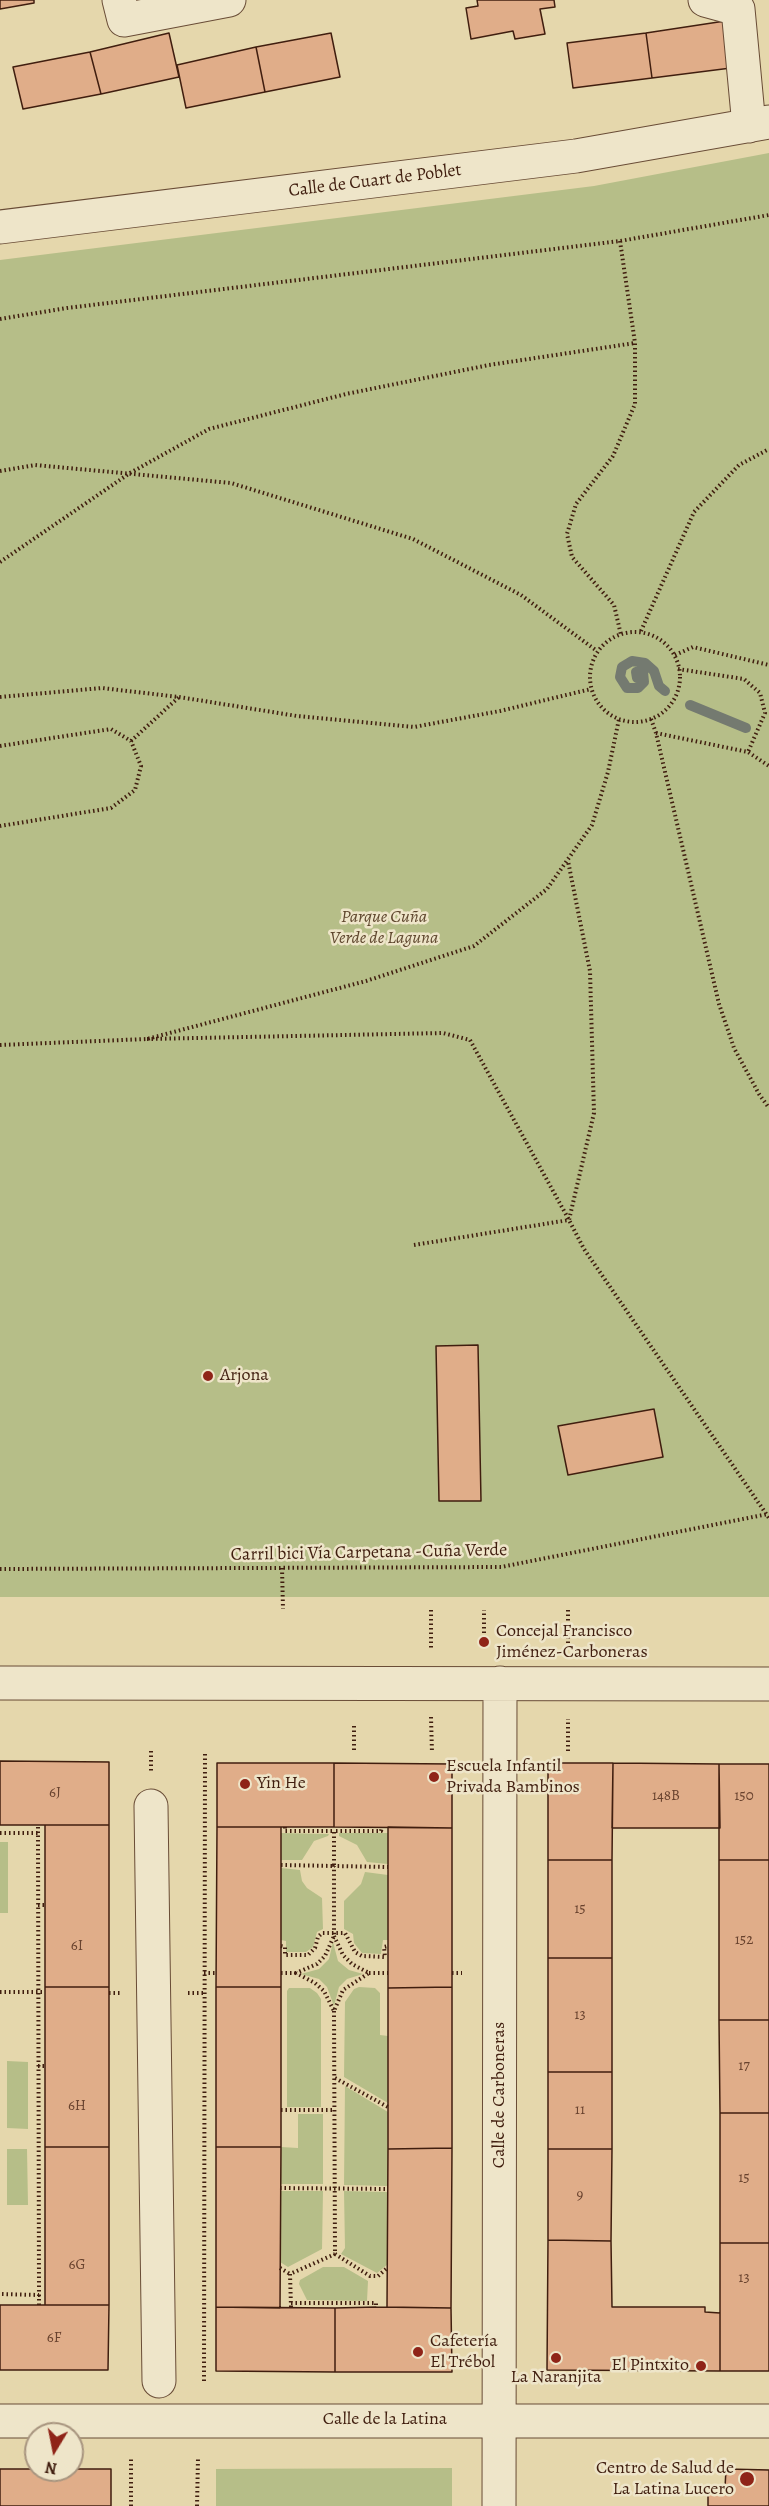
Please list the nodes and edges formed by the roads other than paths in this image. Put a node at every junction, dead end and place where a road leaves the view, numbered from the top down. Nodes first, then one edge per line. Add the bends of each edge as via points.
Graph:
1 (119, 0) edge
2 (229, 0) edge
3 (705, 0) edge
4 (759, 124) edge
5 (0, 228) edge
6 (0, 1683) edge
7 (500, 1683) junction
8 (769, 1684) edge
9 (152, 1806) dead end
10 (159, 2381) dead end
11 (0, 2421) edge
12 (498, 2421) junction
13 (769, 2421) edge
14 (499, 2506) edge

1 - 2 street via 124,20
3 - 4 street, Calle de Cuart de Poblet via 738,9
4 - 5 street, Calle de Cuart de Poblet via 576,156
6 - 7 street
7 - 8 street
7 - 12 street, Calle de Carboneras
9 - 10 street
11 - 12 street, Calle de la Latina
12 - 13 street, Calle de la Latina
12 - 14 street, Calle de Carboneras

